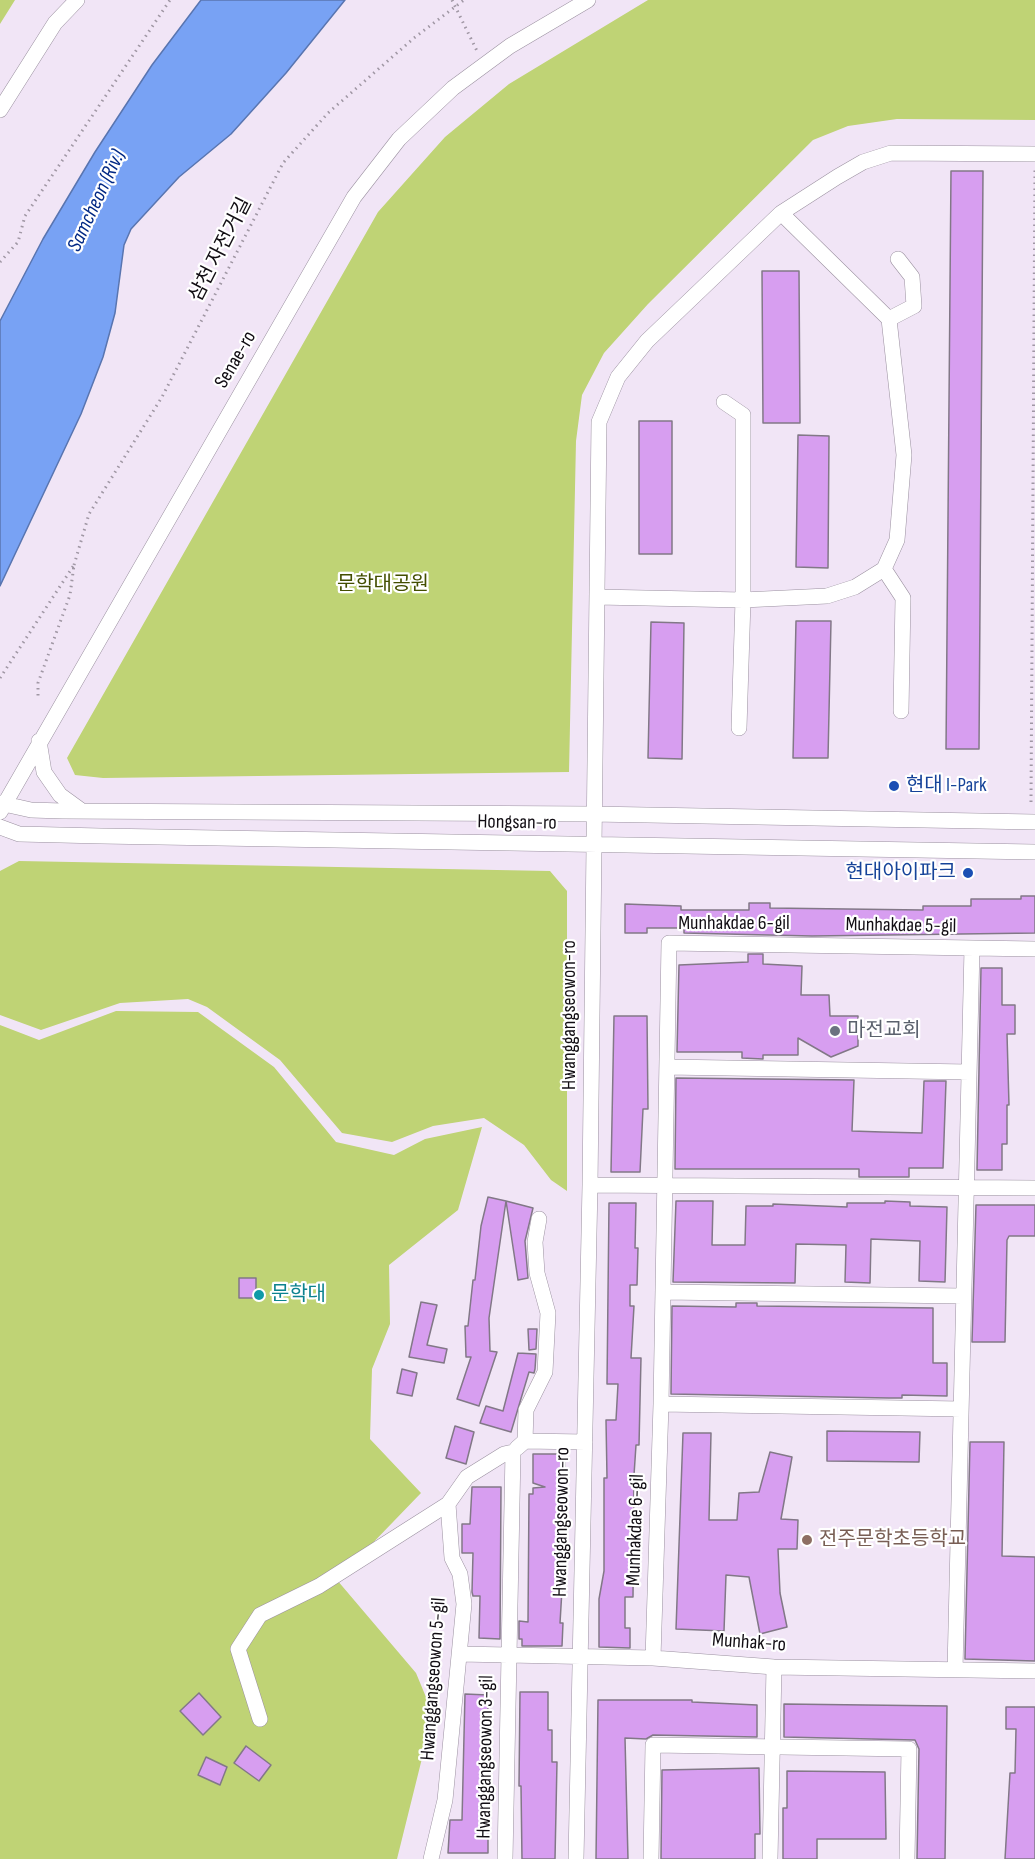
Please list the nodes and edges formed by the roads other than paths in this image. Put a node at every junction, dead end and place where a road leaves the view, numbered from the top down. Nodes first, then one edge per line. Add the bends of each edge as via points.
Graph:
1 (77, 0) edge
2 (588, 0) edge
3 (0, 110) edge
4 (1035, 154) edge
5 (781, 213) junction
6 (898, 259) dead end
7 (889, 319) junction
8 (724, 402) dead end
9 (884, 569) junction
10 (597, 597) junction
11 (743, 600) junction
12 (901, 711) dead end
13 (739, 728) dead end
14 (39, 741) junction
15 (1, 806) edge
16 (82, 811) junction
17 (592, 814) junction
18 (1035, 822) edge
19 (0, 827) edge
20 (593, 845) junction
21 (1035, 852) edge
22 (814, 946) joint
23 (972, 948) junction
24 (1035, 949) edge
25 (667, 1067) junction
26 (969, 1072) junction
27 (590, 1185) junction
28 (665, 1186) junction
29 (966, 1188) junction
30 (1035, 1188) edge
31 (539, 1219) dead end
32 (663, 1292) junction
33 (963, 1296) junction
34 (661, 1404) junction
35 (961, 1409) junction
36 (525, 1441) junction
37 (585, 1442) junction
38 (513, 1452) junction
39 (448, 1504) junction
40 (460, 1654) junction
41 (508, 1656) junction
42 (580, 1657) junction
43 (653, 1658) junction
44 (774, 1667) junction
45 (955, 1670) junction
46 (1035, 1671) edge
47 (260, 1719) dead end
48 (772, 1747) junction
49 (431, 1859) edge
50 (505, 1859) edge
51 (576, 1859) edge
52 (651, 1859) edge
53 (770, 1859) edge
54 (907, 1859) edge

1 - 3 street via 55,23
2 - 14 street, Senae-ro via 510,46 453,88 399,139 354,197
4 - 5 street, Hwanggangseowon-ro via 891,153 863,162
5 - 7 street
5 - 10 street, Hwanggangseowon-ro via 647,341 618,377 599,422
6 - 7 street via 912,277 914,306
7 - 9 street via 904,455 897,540
8 - 11 street via 743,415
9 - 11 street via 855,587 827,596
9 - 12 street via 903,598
10 - 11 street
10 - 17 street, Hwanggangseowon-ro
11 - 13 street
14 - 15 street, Senae-ro
14 - 16 street via 44,772 60,795
15 - 16 street, Hongsan-ro
16 - 17 street, Hongsan-ro
17 - 18 street, Hongsan-ro
17 - 20 street, Hwanggangseowon-ro
19 - 20 street, Hongsan-ro via 19,834
20 - 21 street, Hongsan-ro
20 - 27 street, Hwanggangseowon-ro
22 - 23 street, Munhakdae 5-gil
22 - 25 street, Munhakdae 6-gil via 669,944
23 - 24 street
23 - 26 street, Munhakdae 5-gil
25 - 26 street
25 - 28 street, Munhakdae 6-gil
26 - 29 street, Munhakdae 5-gil
27 - 28 street
27 - 37 street, Hwanggangseowon-ro
28 - 29 street
28 - 32 street, Munhakdae 6-gil
29 - 30 street
29 - 33 street, Munhakdae 5-gil
31 - 36 street via 535,1242 537,1273 548,1313 545,1372 526,1410
32 - 33 street
32 - 34 street, Munhakdae 6-gil
33 - 35 street, Munhakdae 5-gil
34 - 35 street
34 - 43 street, Munhakdae 6-gil
35 - 45 street, Munhakdae 5-gil
36 - 37 street
36 - 38 street
37 - 42 street, Hwanggangseowon-ro
38 - 39 street via 467,1477
38 - 41 street
39 - 40 street, Hwanggangseowon 5-gil via 452,1558 460,1574 464,1604
39 - 47 street via 319,1586 260,1615 238,1649
40 - 41 street, Munhak-ro
40 - 49 street, Hwanggangseowon 5-gil via 445,1800
41 - 42 street, Munhak-ro
41 - 50 street, Hwanggangseowon 3-gil
42 - 43 street, Munhak-ro
42 - 51 street, Hwanggangseowon-ro
43 - 44 street, Munhak-ro
44 - 45 street, Munhak-ro
44 - 48 street
45 - 46 street, Munhak-ro
48 - 52 street via 653,1744
48 - 53 street
48 - 54 street via 909,1749

